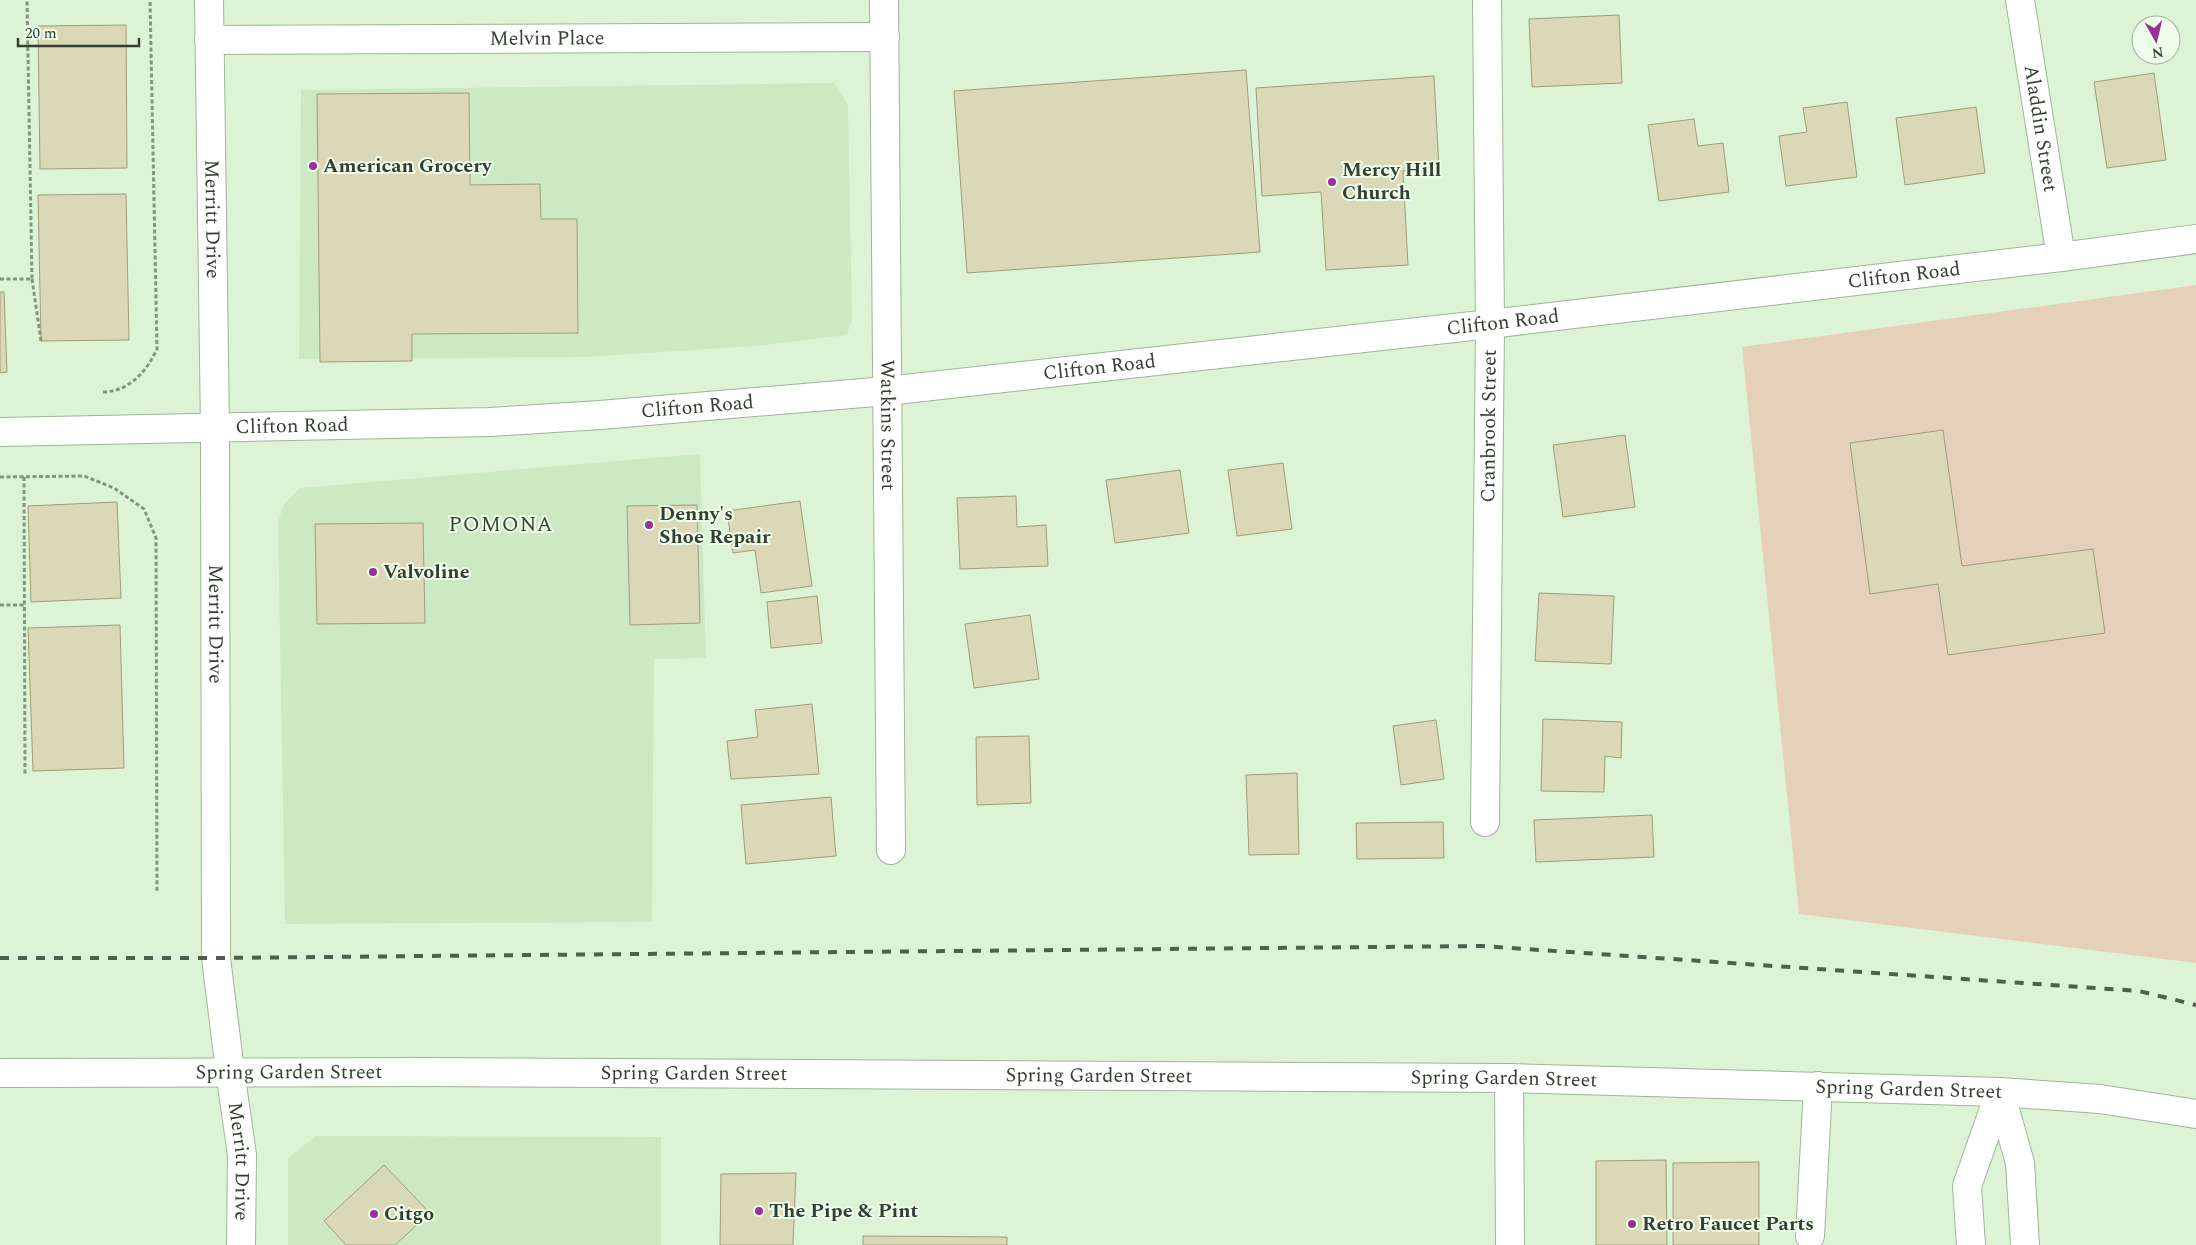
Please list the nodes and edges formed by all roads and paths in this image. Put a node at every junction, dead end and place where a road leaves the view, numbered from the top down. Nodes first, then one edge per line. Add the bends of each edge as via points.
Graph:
1 (27, 0) edge
2 (150, 0) edge
3 (209, 0) edge
4 (884, 0) edge
5 (1487, 0) edge
6 (2020, 0) edge
7 (885, 37) junction
8 (209, 40) junction
9 (2196, 239) edge
10 (2061, 258) junction
11 (0, 279) edge
12 (32, 279) junction
13 (1490, 324) junction
14 (41, 341) dead end
15 (887, 391) junction
16 (97, 392) dead end
17 (215, 429) junction
18 (0, 432) edge
19 (0, 477) edge
20 (24, 477) junction
21 (0, 605) edge
22 (24, 605) junction
23 (25, 774) dead end
24 (1484, 822) dead end
25 (891, 850) dead end
26 (157, 893) dead end
27 (230, 1072) junction
28 (0, 1073) edge
29 (1509, 1078) junction
30 (1818, 1086) junction
31 (2000, 1092) junction
32 (2196, 1114) edge
33 (1810, 1236) dead end
34 (241, 1245) edge
35 (1510, 1245) edge
36 (1971, 1245) edge
37 (2025, 1245) edge

1 - 12 path
2 - 16 path via 157,349 149,366 129,386
3 - 8 main road, Merritt Drive
4 - 7 main road, Watkins Street
5 - 13 main road, Cranbrook Street
6 - 10 main road, Aladdin Street
7 - 8 main road, Melvin Place
7 - 15 main road, Watkins Street
8 - 17 main road, Merritt Drive
9 - 10 main road, Clifton Road
10 - 13 main road, Clifton Road
11 - 12 path
12 - 14 path
13 - 15 main road, Clifton Road
13 - 24 main road, Cranbrook Street
15 - 17 main road, Clifton Road via 499,422
15 - 25 main road, Watkins Street
17 - 18 main road, Clifton Road
17 - 27 main road, Merritt Drive via 216,958
19 - 20 path
20 - 22 path
20 - 26 path via 84,476 114,488 144,509 156,538
21 - 22 path
22 - 23 path
27 - 28 main road, Spring Garden Street
27 - 29 main road, Spring Garden Street
27 - 34 main road, Merritt Drive via 242,1155
29 - 30 main road, Spring Garden Street
29 - 35 main road
30 - 31 main road, Spring Garden Street
30 - 33 main road
31 - 32 main road, Spring Garden Street via 2100,1099
31 - 36 main road via 1967,1186
31 - 37 main road via 2020,1163

